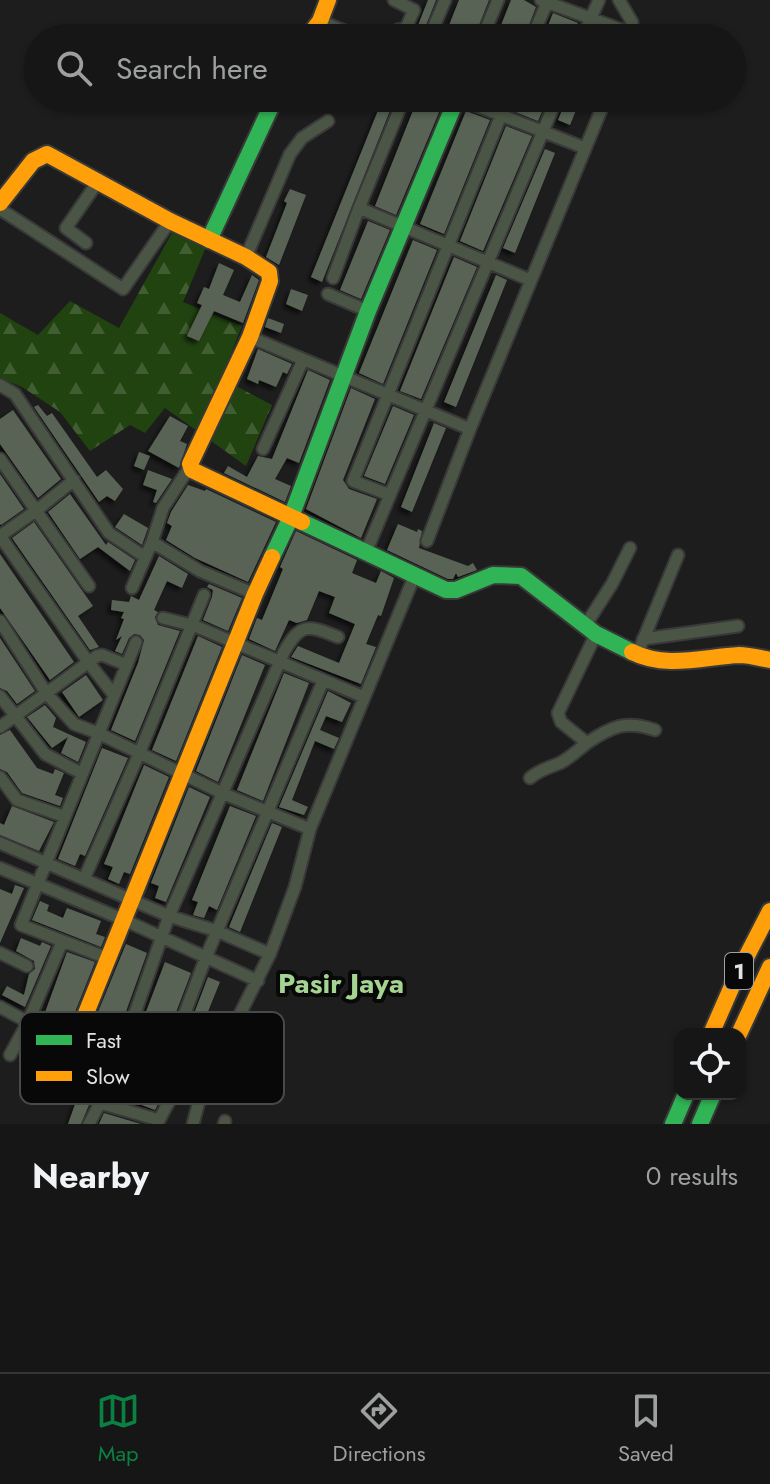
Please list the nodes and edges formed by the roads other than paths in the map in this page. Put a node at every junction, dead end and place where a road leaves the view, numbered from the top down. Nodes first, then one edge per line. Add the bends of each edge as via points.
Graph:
1 (328, 0) edge
2 (394, 0) edge
3 (445, 0) edge
4 (498, 0) edge
5 (599, 0) edge
6 (619, 0) edge
7 (545, 1) edge
8 (591, 18) junction
9 (320, 21) junction
10 (318, 24) edge
11 (327, 24) edge
12 (408, 24) edge
13 (435, 24) edge
14 (488, 24) edge
15 (537, 24) edge
16 (588, 24) edge
17 (605, 24) edge
18 (632, 24) edge
19 (268, 112) edge
20 (398, 112) edge
21 (451, 112) edge
22 (496, 112) edge
23 (551, 112) edge
24 (600, 112) edge
25 (501, 114) junction
26 (328, 121) dead end
27 (543, 132) junction
28 (585, 148) junction
29 (99, 180) junction
30 (0, 206) edge
31 (359, 208) junction
32 (170, 221) junction
33 (403, 227) junction
34 (209, 240) junction
35 (86, 243) dead end
36 (448, 246) junction
37 (246, 257) junction
38 (488, 261) junction
39 (333, 278) dead end
40 (530, 280) junction
41 (328, 294) dead end
42 (368, 311) junction
43 (250, 337) junction
44 (303, 360) junction
45 (344, 378) junction
46 (0, 385) edge
47 (388, 395) junction
48 (425, 411) junction
49 (470, 429) junction
50 (263, 449) dead end
51 (0, 459) edge
52 (189, 468) junction
53 (74, 480) junction
54 (390, 495) junction
55 (37, 510) junction
56 (291, 517) junction
57 (0, 536) edge
58 (427, 541) dead end
59 (152, 542) junction
60 (630, 548) dead end
61 (366, 552) junction
62 (678, 555) dead end
63 (145, 557) junction
64 (414, 577) junction
65 (89, 586) dead end
66 (132, 588) dead end
67 (255, 594) junction
68 (204, 595) dead end
69 (163, 618) dead end
70 (0, 621) edge
71 (738, 626) dead end
72 (192, 627) junction
73 (590, 630) junction
74 (338, 637) dead end
75 (136, 642) dead end
76 (236, 643) junction
77 (640, 647) junction
78 (770, 660) edge
79 (89, 663) junction
80 (279, 663) junction
81 (127, 665) junction
82 (323, 681) junction
83 (47, 694) junction
84 (114, 695) junction
85 (0, 696) edge
86 (364, 697) junction
87 (14, 717) junction
88 (0, 727) edge
89 (655, 730) dead end
90 (98, 733) junction
91 (587, 743) junction
92 (139, 754) junction
93 (81, 773) junction
94 (182, 775) junction
95 (0, 777) edge
96 (530, 778) dead end
97 (222, 793) junction
98 (268, 811) junction
99 (63, 816) junction
100 (310, 829) junction
101 (0, 843) edge
102 (45, 864) junction
103 (0, 868) edge
104 (84, 879) junction
105 (38, 884) junction
106 (131, 898) junction
107 (770, 911) edge
108 (169, 916) junction
109 (122, 919) junction
110 (217, 931) junction
111 (162, 937) junction
112 (62, 942) junction
113 (0, 953) edge
114 (270, 954) junction
115 (206, 957) junction
116 (107, 958) junction
117 (27, 966) dead end
118 (770, 967) edge
119 (258, 981) junction
120 (0, 1007) edge
121 (32, 1012) edge
122 (86, 1012) edge
123 (136, 1012) edge
124 (185, 1012) edge
125 (242, 1012) edge
126 (20, 1018) edge
127 (714, 1028) edge
128 (742, 1028) edge
129 (20, 1037) edge
130 (10, 1055) dead end
131 (683, 1100) edge
132 (710, 1100) edge
133 (99, 1104) edge
134 (103, 1104) edge
135 (168, 1104) edge
136 (198, 1104) edge
137 (158, 1122) edge
138 (89, 1124) edge
139 (193, 1124) edge
140 (673, 1124) edge
141 (700, 1124) edge

1 - 9 main road
2 - 12 street via 414,10
3 - 13 street
4 - 14 street
5 - 8 street
6 - 18 street
7 - 8 street
7 - 15 street
8 - 16 street
8 - 17 street
9 - 10 main road
9 - 11 street
19 - 34 main road
20 - 31 street
21 - 33 main road
22 - 25 street
23 - 27 street
24 - 28 street
25 - 27 street
25 - 36 street
26 - 37 street via 302,138 290,154
27 - 28 street
27 - 38 street
28 - 40 street
29 - 30 main road via 56,157 40,155
29 - 32 main road
29 - 35 street via 66,228
30 - 32 street via 123,289
31 - 33 street
31 - 39 street
32 - 34 main road
33 - 36 street
33 - 42 main road
34 - 37 main road
36 - 38 street
36 - 47 street
37 - 43 main road via 266,268 270,281
38 - 40 street
38 - 48 street
40 - 49 street
41 - 42 street
42 - 45 main road
43 - 44 street
43 - 52 main road
44 - 45 street
44 - 50 street
45 - 47 street
45 - 56 main road
46 - 53 street via 15,394
47 - 48 street
47 - 54 street via 353,481
48 - 49 street
48 - 54 street
49 - 58 street
51 - 55 street
52 - 56 main road
52 - 59 street via 163,508
53 - 55 street
53 - 63 street via 109,533
54 - 61 street
55 - 57 street
55 - 65 street
56 - 61 main road
56 - 67 main road
57 - 79 street
59 - 63 street
59 - 67 street via 200,571
60 - 73 street
61 - 64 main road
62 - 77 street
63 - 66 street
64 - 73 main road via 450,591 493,575 521,576
64 - 86 street
67 - 76 main road
68 - 72 street
69 - 72 street
70 - 83 street
71 - 77 street
72 - 76 street
72 - 92 street
73 - 77 main road
73 - 91 street via 558,713 561,722
74 - 80 street via 303,628
75 - 81 street
76 - 80 street
76 - 94 main road
77 - 78 main road via 661,662 743,655
79 - 81 street via 100,655
79 - 83 street
79 - 84 street
80 - 82 street
80 - 97 street
81 - 84 street
82 - 86 street
82 - 98 street
83 - 87 street
83 - 90 street via 74,724
84 - 90 street
85 - 87 street
86 - 100 street
87 - 88 street
87 - 93 street via 45,754
89 - 91 street via 624,724
90 - 92 street
90 - 93 street
91 - 96 street
92 - 94 street
92 - 104 street
93 - 99 street
94 - 97 street
94 - 106 main road
95 - 99 street via 17,800
97 - 98 street
97 - 108 street
98 - 100 street
98 - 110 street
99 - 102 street
100 - 114 street
101 - 102 street
102 - 104 street
102 - 105 street
103 - 105 street
104 - 106 street
105 - 109 street
105 - 112 street via 21,925
106 - 108 street
106 - 109 main road
107 - 127 main road, 1
108 - 110 street
108 - 111 street
109 - 111 street
109 - 116 main road
110 - 114 street
110 - 115 street
111 - 115 street
111 - 123 street
112 - 116 street
112 - 121 street
113 - 117 street
114 - 119 street
115 - 119 street
115 - 124 street
116 - 122 main road
118 - 128 main road, 1
119 - 125 street
120 - 126 street
129 - 130 street
131 - 140 main road
132 - 141 main road
133 - 138 street
134 - 137 street
135 - 137 street
136 - 139 street

